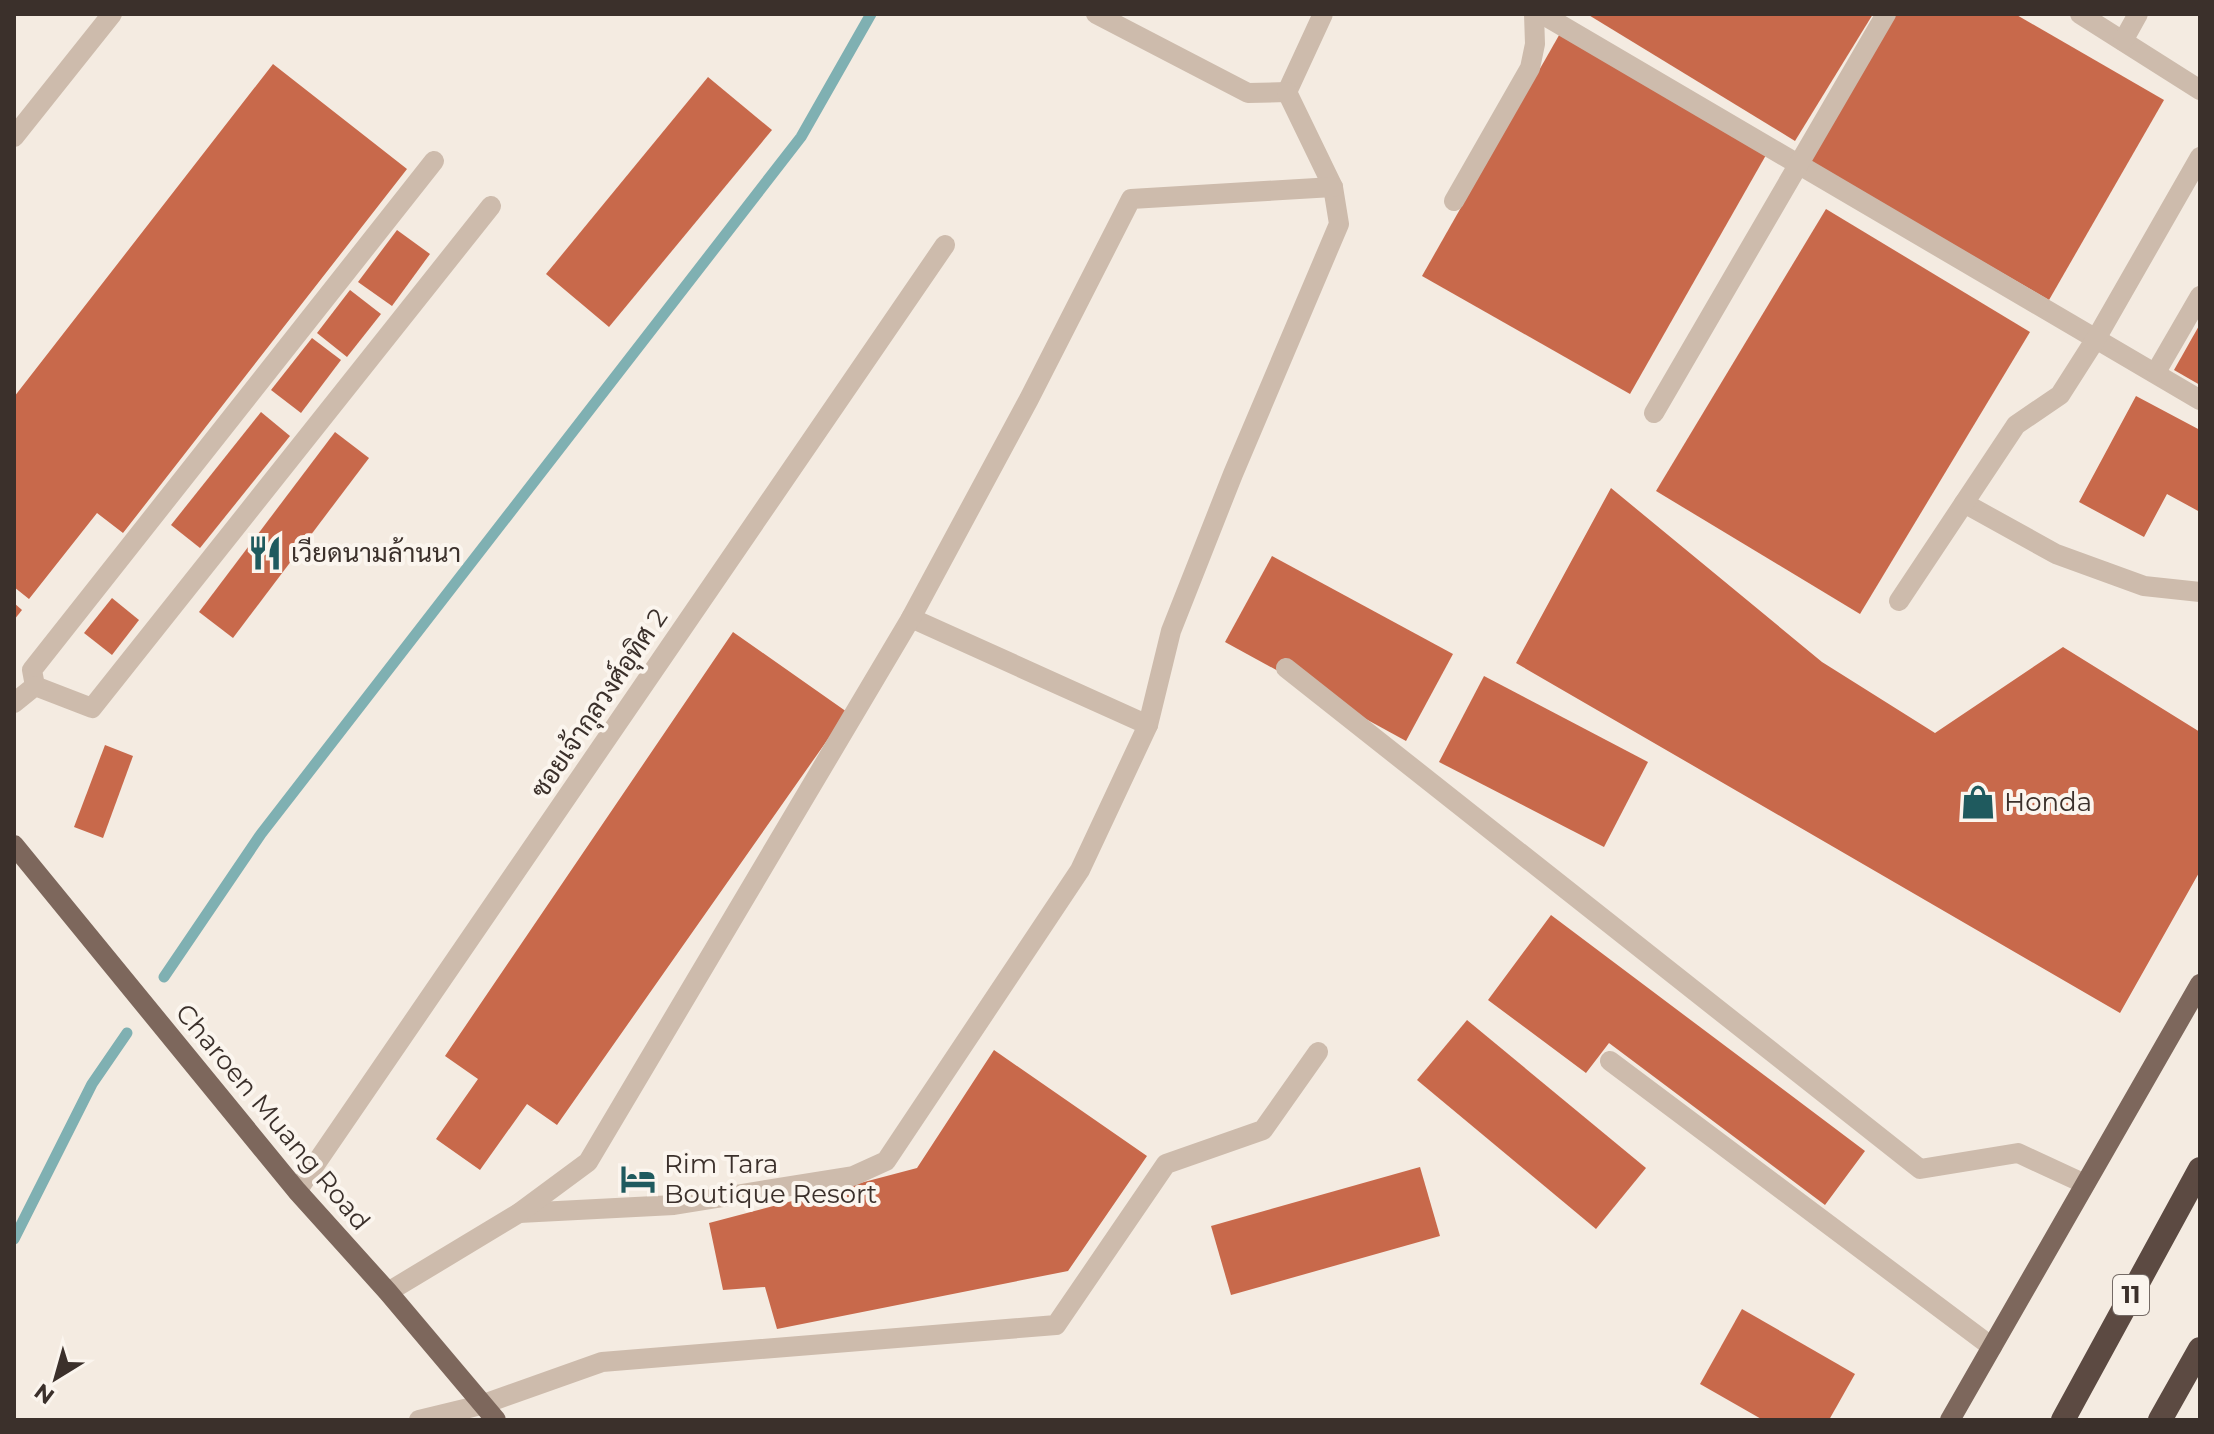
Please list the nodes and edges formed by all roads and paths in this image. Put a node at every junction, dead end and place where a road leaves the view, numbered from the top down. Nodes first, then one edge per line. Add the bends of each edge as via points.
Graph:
1 (112, 14) edge
2 (1096, 14) edge
3 (1323, 14) edge
4 (1534, 14) edge
5 (1542, 14) edge
6 (1886, 14) edge
7 (2080, 14) edge
8 (2138, 14) edge
9 (2123, 41) junction
10 (2200, 90) edge
11 (1287, 92) junction
12 (14, 137) edge
13 (2200, 157) edge
14 (434, 161) dead end
15 (1799, 163) junction
16 (1333, 187) junction
17 (1454, 201) dead end
18 (491, 206) dead end
19 (945, 245) dead end
20 (2200, 296) edge
21 (2097, 337) junction
22 (2156, 372) junction
23 (2200, 400) edge
24 (1654, 413) dead end
25 (1964, 503) junction
26 (2200, 592) edge
27 (1899, 601) dead end
28 (911, 618) junction
29 (1286, 668) dead end
30 (35, 686) junction
31 (14, 703) edge
32 (1148, 725) junction
33 (14, 845) edge
34 (2200, 984) edge
35 (1318, 1052) dead end
36 (1610, 1061) dead end
37 (2200, 1169) edge
38 (2085, 1184) junction
39 (297, 1191) junction
40 (519, 1213) junction
41 (388, 1292) junction
42 (1992, 1347) junction
43 (2200, 1349) edge
44 (481, 1405) junction
45 (419, 1420) edge
46 (496, 1420) edge
47 (1950, 1420) edge
48 (2063, 1420) edge
49 (2160, 1420) edge

1 - 12 street
2 - 11 street via 1248,93
3 - 11 street
4 - 17 street via 1530,68
5 - 15 street
6 - 15 street
7 - 9 street
8 - 9 street
9 - 10 street
11 - 16 street
13 - 21 street
14 - 30 street via 32,670
15 - 21 street
15 - 24 street
16 - 28 street via 1131,199
16 - 32 street via 1339,224 1171,631
18 - 30 street via 92,708
19 - 39 street, ซอยเจ้ากุลวงศ์อุทิศ 2
20 - 22 street
21 - 22 street
21 - 25 street via 2060,395 2016,425
22 - 23 street
25 - 26 street via 2056,554 2144,586
25 - 27 street
28 - 32 street
28 - 40 street via 588,1162
29 - 38 street via 1920,1169 2018,1153
30 - 31 street
32 - 40 street via 1080,870 886,1161 853,1176 674,1205
33 - 39 main road, Charoen Muang Road
34 - 38 main road
35 - 44 street via 1263,1130 1166,1164 1056,1325 602,1362
36 - 42 street
37 - 48 highway, 11
38 - 42 main road
39 - 41 main road, Charoen Muang Road
40 - 41 street
41 - 44 main road, Charoen Muang Road
42 - 47 main road
43 - 49 highway
44 - 45 street
44 - 46 main road, Charoen Muang Road

